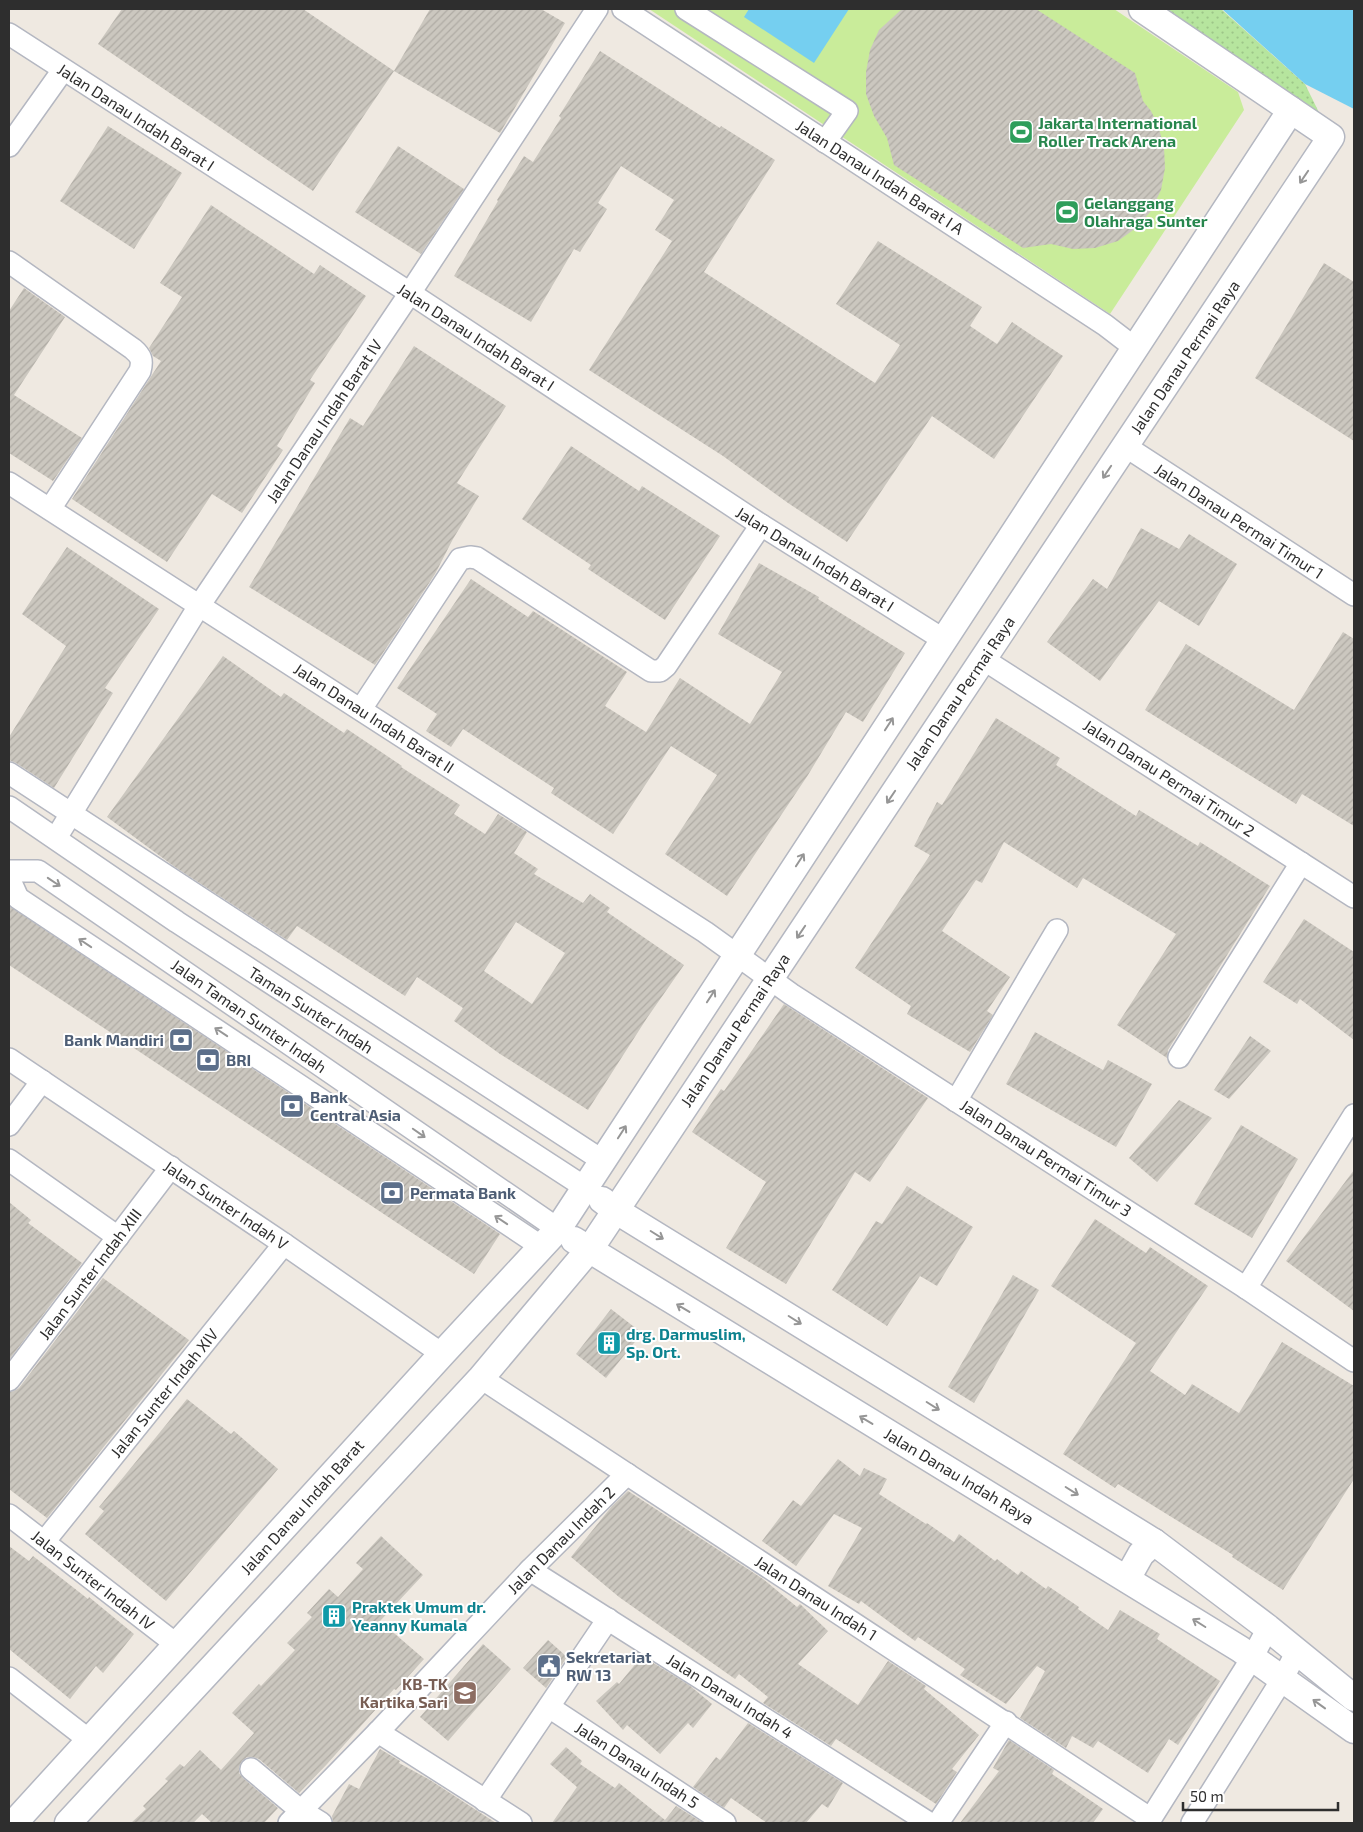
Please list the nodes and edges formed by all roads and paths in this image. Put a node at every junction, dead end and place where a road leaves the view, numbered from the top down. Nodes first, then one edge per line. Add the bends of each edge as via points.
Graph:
1 (597, 9) edge
2 (623, 9) edge
3 (686, 9) edge
4 (1142, 9) edge
5 (9, 34) edge
6 (63, 70) junction
7 (1291, 110) junction
8 (825, 142) junction
9 (9, 146) edge
10 (9, 262) edge
11 (410, 293) junction
12 (1135, 348) junction
13 (1125, 446) junction
14 (9, 483) edge
15 (50, 509) junction
16 (760, 525) junction
17 (1354, 595) edge
18 (199, 606) junction
19 (944, 640) junction
20 (983, 659) junction
21 (360, 709) junction
22 (9, 773) edge
23 (9, 807) edge
24 (70, 812) junction
25 (56, 838) junction
26 (1301, 863) junction
27 (9, 871) edge
28 (9, 878) edge
29 (1354, 897) edge
30 (1057, 930) dead end
31 (739, 957) junction
32 (768, 978) junction
33 (293, 1046) junction
34 (1179, 1057) dead end
35 (9, 1060) edge
36 (277, 1070) junction
37 (42, 1081) junction
38 (956, 1100) junction
39 (1354, 1115) edge
40 (9, 1125) edge
41 (9, 1160) edge
42 (603, 1160) junction
43 (170, 1167) junction
44 (583, 1191) junction
45 (613, 1213) junction
46 (554, 1234) junction
47 (118, 1237) junction
48 (284, 1244) junction
49 (591, 1248) junction
50 (1246, 1288) junction
51 (442, 1354) junction
52 (1354, 1361) edge
53 (480, 1378) junction
54 (9, 1380) edge
55 (627, 1474) junction
56 (9, 1515) edge
57 (44, 1542) junction
58 (1154, 1542) junction
59 (530, 1570) junction
60 (1127, 1579) junction
61 (608, 1619) junction
62 (1268, 1628) junction
63 (177, 1646) junction
64 (1297, 1652) junction
65 (1252, 1658) junction
66 (9, 1678) edge
67 (1283, 1678) junction
68 (1354, 1698) edge
69 (549, 1707) junction
70 (1006, 1722) junction
71 (1354, 1730) edge
72 (378, 1732) junction
73 (89, 1740) junction
74 (251, 1770) dead end
75 (485, 1800) junction
76 (295, 1817) edge
77 (1150, 1821) edge
78 (14, 1823) edge
79 (68, 1823) edge
80 (321, 1823) edge
81 (521, 1823) edge
82 (725, 1823) edge
83 (929, 1823) edge
84 (938, 1823) edge
85 (1192, 1823) edge

1 - 11 street, Jalan Danau Indah Barat IV
2 - 8 street, Jalan Danau Indah Barat I A
3 - 8 street via 847,111
4 - 7 street
5 - 6 street, Jalan Danau Indah Barat I
6 - 9 street
6 - 11 street, Jalan Danau Indah Barat I
7 - 12 street
7 -> 13 street, Jalan Danau Permai Raya via 1332,137
8 - 12 street, Jalan Danau Indah Barat I A via 1105,325
10 - 15 street via 133,349 142,360 140,371
11 - 16 street, Jalan Danau Indah Barat I
11 - 18 street, Jalan Danau Indah Barat IV
12 - 19 street
13 - 17 street, Jalan Danau Permai Timur 1
13 -> 20 street, Jalan Danau Permai Raya
14 - 15 street, Jalan Danau Indah Barat II
15 - 18 street, Jalan Danau Indah Barat II
16 - 19 street, Jalan Danau Indah Barat I
16 - 21 street via 660,671 651,671 477,558 460,559
18 - 21 street, Jalan Danau Indah Barat II
18 - 24 street, Jalan Danau Indah Barat IV
31 -> 19 street
20 - 26 street, Jalan Danau Permai Timur 2
20 -> 32 street, Jalan Danau Permai Raya
21 - 31 street, Jalan Danau Indah Barat II
22 - 24 street
23 - 25 street, Taman Sunter Indah
24 - 25 street, Jalan Danau Indah Barat IV
24 - 42 street
25 - 44 street, Taman Sunter Indah
26 - 29 street, Jalan Danau Permai Timur 2
26 - 34 street
27 -> 33 street, Jalan Taman Sunter Indah via 38,871
36 -> 28 street, Jalan Taman Sunter Indah via 18,898
30 - 38 street
31 - 32 street, Jalan Danau Permai Timur 3
42 -> 31 street
32 - 38 street, Jalan Danau Permai Timur 3
32 - 45 street, Jalan Danau Permai Raya
33 - 36 street
33 -> 46 street, Jalan Taman Sunter Indah
35 - 37 street, Jalan Sunter Indah V
46 -> 36 street, Jalan Taman Sunter Indah
37 - 40 street
37 - 43 street, Jalan Sunter Indah V
38 - 50 street, Jalan Danau Permai Timur 3
39 - 50 street
41 - 47 street
42 - 44 street
43 - 47 street, Jalan Sunter Indah XIII
43 - 48 street, Jalan Sunter Indah V
44 - 45 street, Taman Sunter Indah
44 - 46 street, Jalan Danau Indah Barat
45 - 49 street, Jalan Danau Permai Raya
45 -> 58 street
46 - 49 street, Jalan Danau Indah Raya
46 - 51 street, Jalan Danau Indah Barat
47 - 54 street, Jalan Sunter Indah XIII
48 - 51 street, Jalan Sunter Indah V
48 - 57 street, Jalan Sunter Indah XIV
49 - 53 street
60 -> 49 street, Jalan Danau Indah Raya
50 - 52 street, Jalan Danau Permai Timur 3
51 - 63 street, Jalan Danau Indah Barat
53 - 55 street, Jalan Danau Indah 1
53 - 79 street
55 - 59 street, Jalan Danau Indah 2
55 - 70 street, Jalan Danau Indah 1
56 - 57 street, Jalan Sunter Indah IV
57 - 63 street, Jalan Sunter Indah IV
58 - 60 street via 1141,1554
58 - 62 street
59 - 61 street, Jalan Danau Indah 4
59 - 72 street, Jalan Danau Indah 2
65 -> 60 street, Jalan Danau Indah Raya
61 - 69 street
61 - 83 street, Jalan Danau Indah 4
62 - 64 street
62 - 65 street
63 - 73 street, Jalan Danau Indah Barat
64 - 67 street
64 - 68 street
65 - 67 street, Jalan Danau Indah Raya
65 - 77 street
66 - 73 street
71 -> 67 street, Jalan Danau Indah Raya
67 - 85 street
69 - 75 street
69 - 82 street, Jalan Danau Indah 5
70 - 77 street, Jalan Danau Indah 1
70 - 84 street
72 - 75 street
72 - 76 street, Jalan Danau Indah 2
73 - 78 street, Jalan Danau Indah Barat
74 - 76 street
75 - 81 street
76 - 80 street

